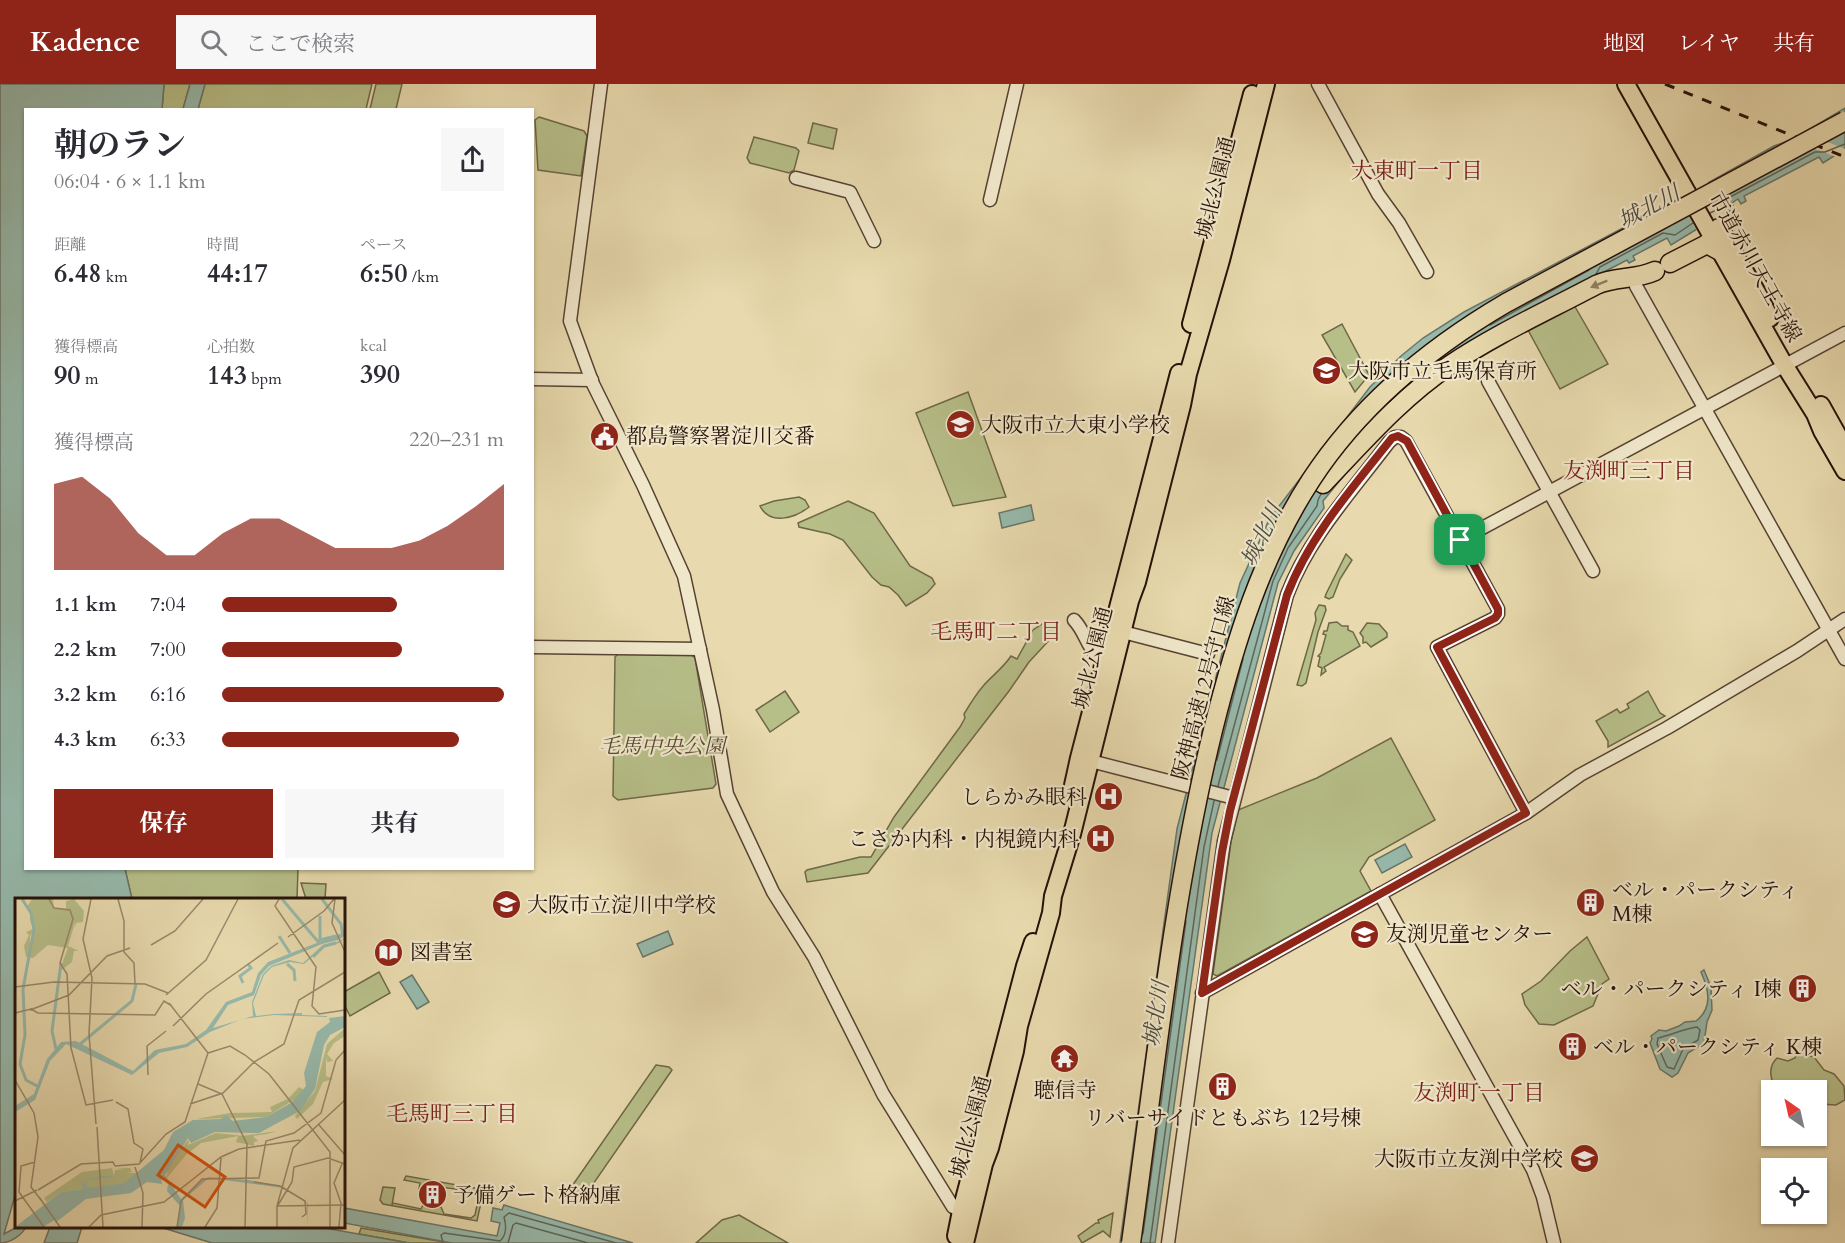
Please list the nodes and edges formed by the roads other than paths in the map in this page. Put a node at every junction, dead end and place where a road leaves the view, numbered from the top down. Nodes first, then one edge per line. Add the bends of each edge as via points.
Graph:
1 (601, 84) edge
2 (1017, 84) edge
3 (1255, 84) edge
4 (1266, 84) edge
5 (1318, 84) edge
6 (1626, 84) edge
7 (1638, 84) edge
8 (1845, 121) edge
9 (1845, 134) edge
10 (796, 178) dead end
11 (1687, 183) junction
12 (990, 200) dead end
13 (1714, 239) junction
14 (874, 241) dead end
15 (1427, 272) dead end
16 (1636, 286) dead end
17 (1845, 333) edge
18 (1789, 363) junction
19 (534, 379) edge
20 (592, 380) junction
21 (1488, 381) dead end
22 (1704, 409) junction
23 (1845, 448) edge
24 (1845, 471) edge
25 (1323, 484) junction
26 (1549, 492) junction
27 (1460, 540) junction
28 (1593, 572) dead end
29 (1845, 619) edge
30 (1074, 620) dead end
31 (1828, 628) junction
32 (1123, 632) junction
33 (534, 647) edge
34 (700, 649) junction
35 (1208, 654) dead end
36 (1845, 659) edge
37 (1110, 661) junction
38 (1085, 759) junction
39 (1230, 797) junction
40 (1526, 813) junction
41 (1380, 894) junction
42 (1202, 993) junction
43 (968, 1208) junction
44 (955, 1243) edge
45 (965, 1243) edge
46 (1131, 1243) edge
47 (1142, 1243) edge
48 (1168, 1243) edge
49 (1554, 1243) edge

1 - 20 street via 569,318
2 - 12 street
3 - 37 main road, 城北公園通
4 - 32 main road, 城北公園通
5 - 15 street via 1378,194
6 - 11 main road, 市道赤川天王寺線
7 - 11 main road, 市道赤川天王寺線
8 - 46 highway, 阪神高速12号守口線, bridge via 1506,303 1458,333 1382,395 1312,477 1284,523 1253,592 1206,761 1180,895
9 - 25 highway, 阪神高速12号守口線 via 1465,341 1415,379 1377,415
10 - 14 street via 850,192
11 - 13 main road, 市道赤川天王寺線
13 - 18 main road, 市道赤川天王寺線
13 - 18 main road, 市道赤川天王寺線 via 1754,287
13 -> 25 highway via 1663,267 1596,285 1449,365 1395,409
16 - 22 street
17 - 18 street
18 - 22 street
18 - 23 main road, 市道赤川天王寺線 via 1803,373
18 - 24 main road, 市道赤川天王寺線
19 - 20 street
20 - 34 street via 684,576
21 - 26 street
22 - 26 street
22 - 31 street
25 - 47 highway, 阪神高速12号守口線 via 1294,528 1263,597 1218,756 1184,936
26 - 27 street
26 - 28 street
27 - 39 street via 1407,441 1393,437 1317,536 1294,578
27 - 40 street via 1498,614 1437,647
29 - 31 street
30 - 37 street via 1089,647
31 - 36 street
31 - 40 street via 1787,657 1580,775
32 - 35 street
32 - 37 main road, 城北公園通
33 - 34 street
34 - 43 street via 724,785 773,892 814,957 884,1094 952,1207
37 - 38 main road, 城北公園通
38 - 39 street
38 - 43 main road, 城北公園通 via 1072,834 990,1148
39 - 42 street
40 - 41 street
41 - 42 street
41 - 49 street via 1533,1170
42 - 48 street
43 - 44 main road, 城北公園通
43 - 45 main road, 城北公園通

